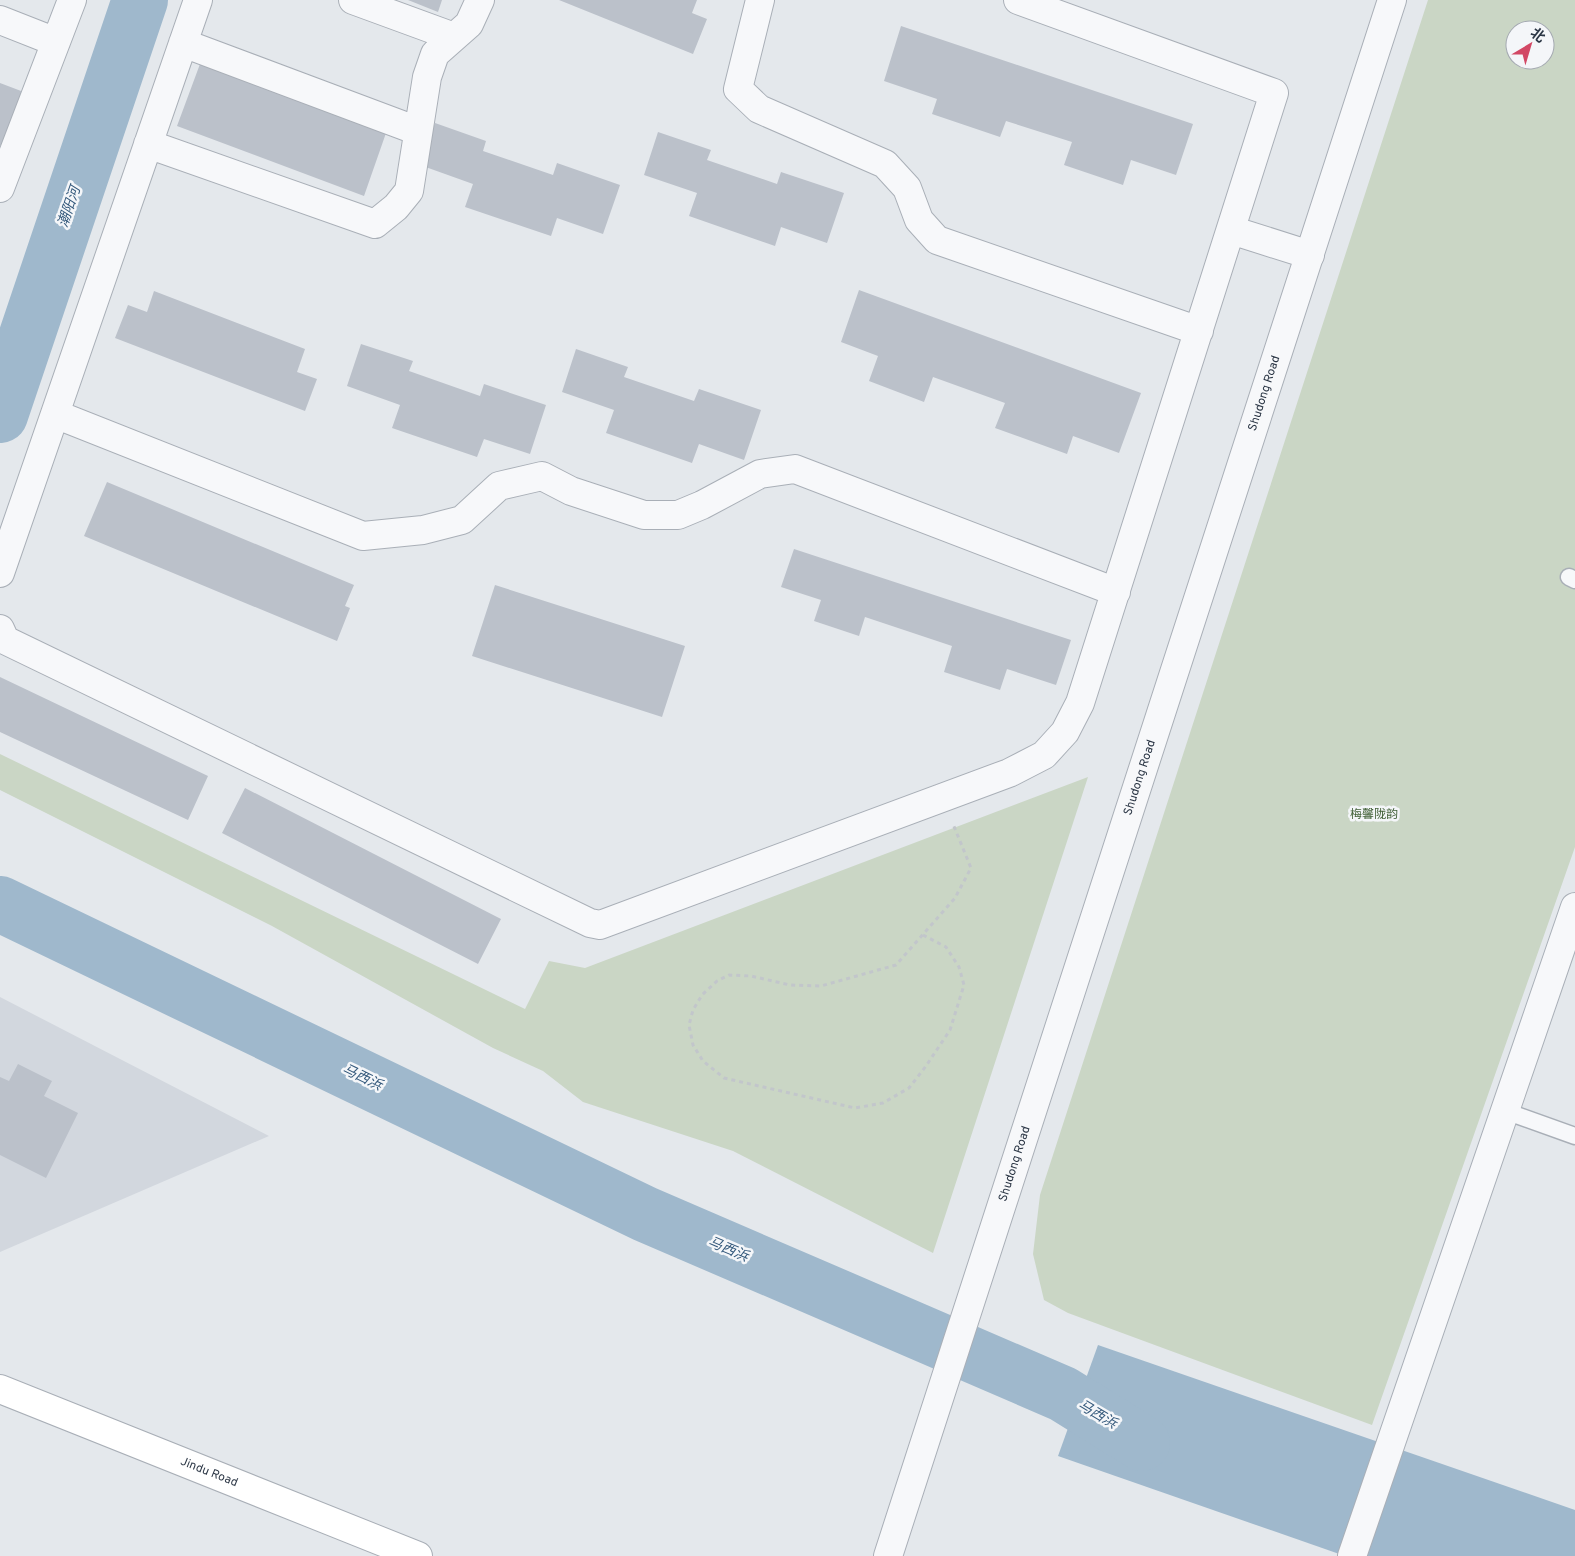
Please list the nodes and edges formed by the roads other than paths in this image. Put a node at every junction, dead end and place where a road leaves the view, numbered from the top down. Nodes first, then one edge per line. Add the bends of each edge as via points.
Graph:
1 (72, 0) edge
2 (198, 0) edge
3 (353, 0) edge
4 (480, 0) edge
5 (760, 0) edge
6 (1018, 0) edge
7 (1392, 0) edge
8 (0, 20) edge
9 (454, 38) junction
10 (56, 42) junction
11 (183, 43) junction
12 (418, 131) junction
13 (148, 144) junction
14 (0, 188) edge
15 (1231, 230) junction
16 (1310, 255) junction
17 (1199, 331) junction
18 (55, 414) junction
19 (0, 573) edge
20 (1116, 592) junction
21 (0, 630) edge
22 (1575, 907) edge
23 (1505, 1111) junction
24 (1575, 1136) edge
25 (0, 1389) edge
26 (418, 1556) edge
27 (888, 1556) edge
28 (1352, 1556) edge

1 - 10 street
2 - 11 street
3 - 9 street
4 - 9 street via 469,24
5 - 17 street via 738,89 760,109 885,164 907,188 919,220 937,240
6 - 15 street via 1274,93
7 - 16 street, Shudong Road
8 - 10 street
9 - 12 street via 435,54 427,78
10 - 14 street
11 - 12 street
11 - 13 street
12 - 13 street via 409,191 375,224
13 - 18 street
15 - 16 street
15 - 17 street
16 - 27 street, Shudong Road
17 - 20 street
18 - 19 street
18 - 20 street via 363,536 423,530 462,520 499,486 542,476 571,490 644,514 678,515 760,474 795,469
20 - 21 street via 1080,703 1065,732 1044,754 1009,773 600,925 590,923 5,640
22 - 23 street
23 - 24 lane
23 - 28 street
25 - 26 main road, Jindu Road

